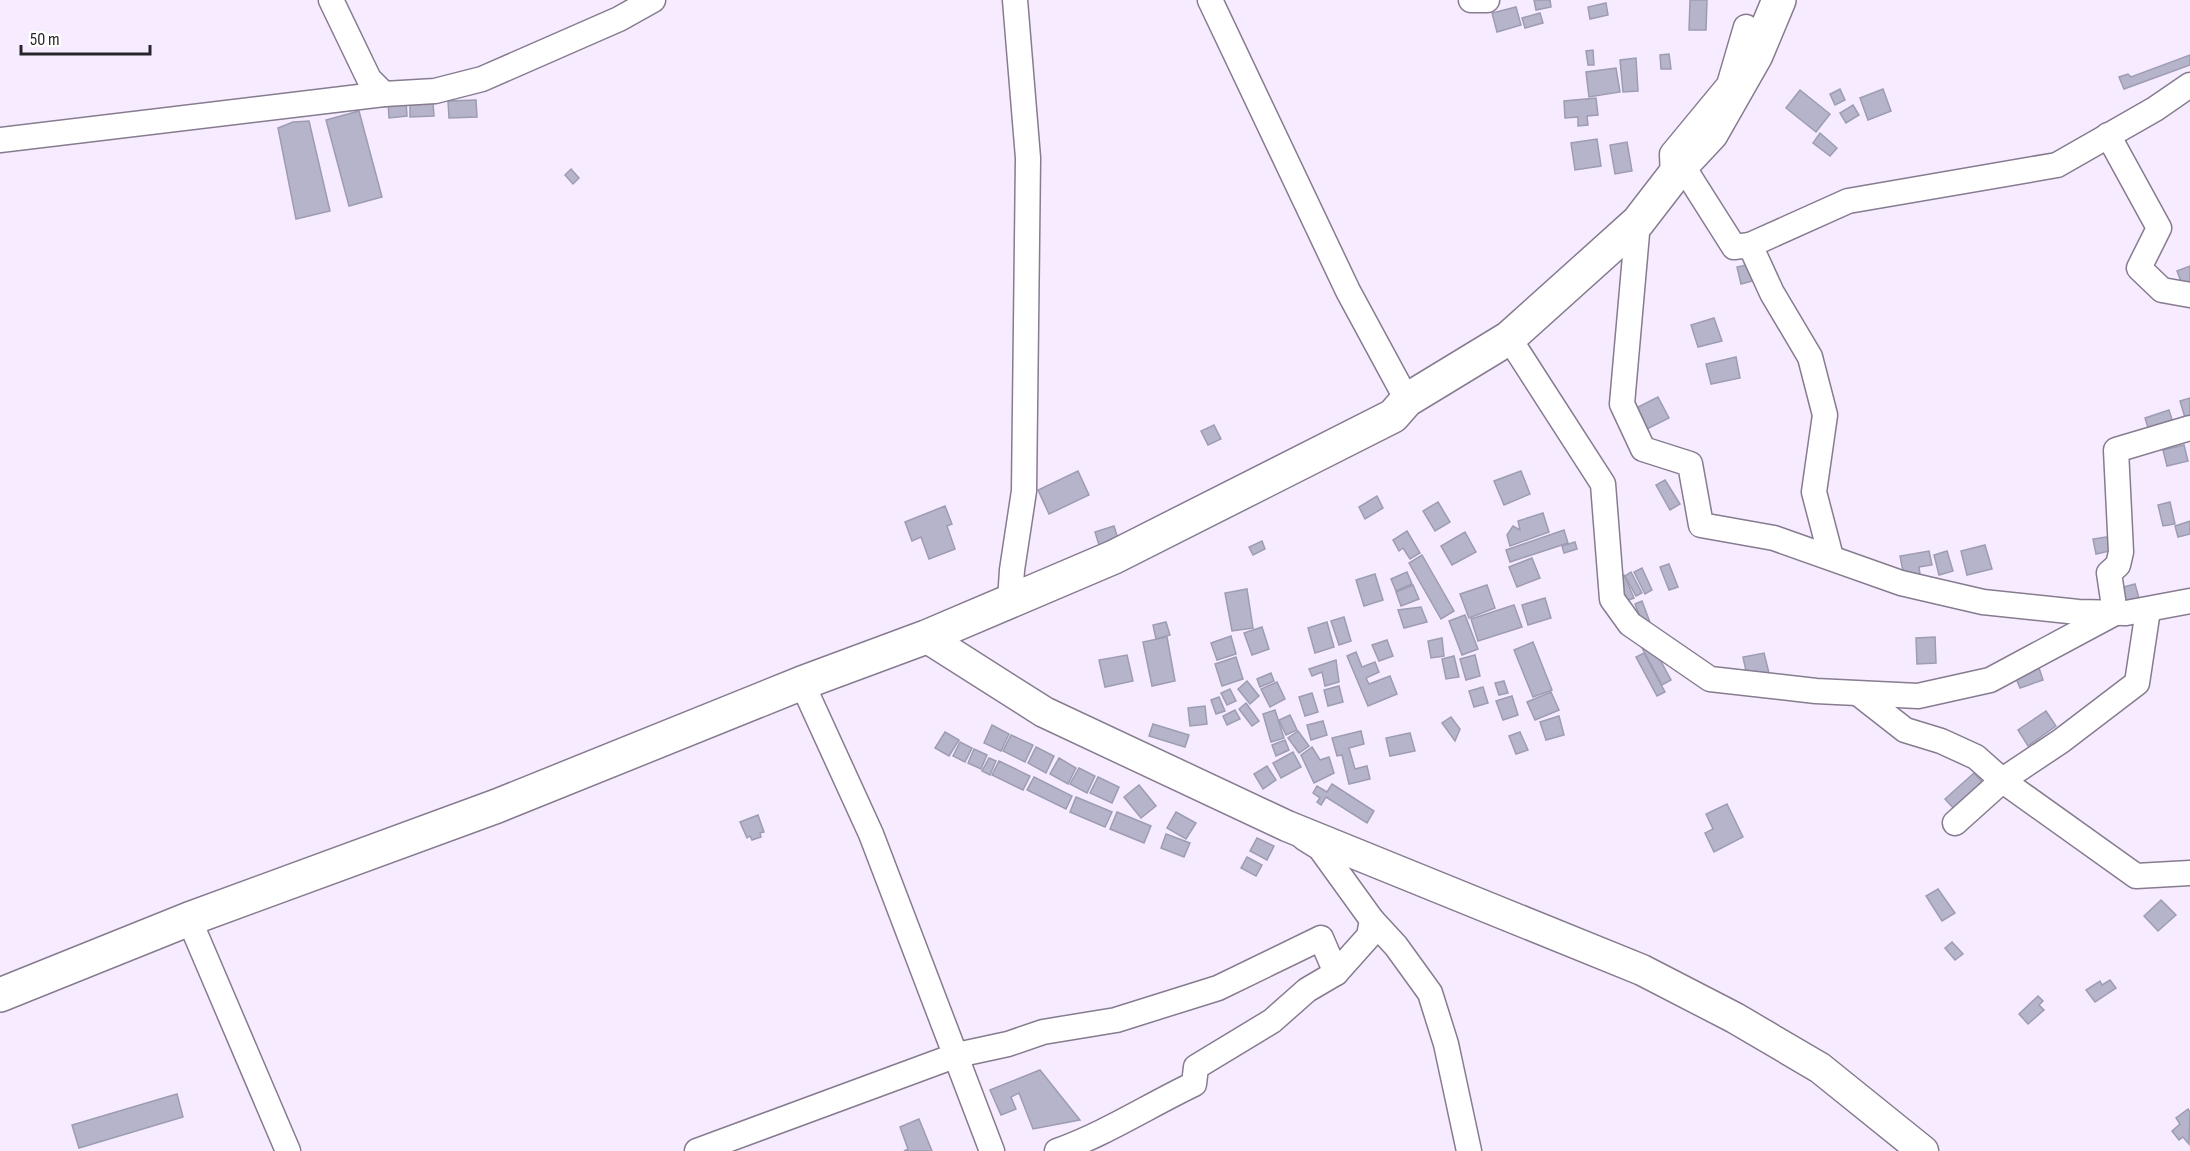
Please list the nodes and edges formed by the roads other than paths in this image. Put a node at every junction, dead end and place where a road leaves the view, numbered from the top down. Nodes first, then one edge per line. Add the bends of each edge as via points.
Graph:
1 (331, 0) edge
2 (653, 0) edge
3 (1015, 0) edge
4 (1210, 0) edge
5 (1471, 0) edge
6 (1487, 0) edge
7 (1779, 0) edge
8 (1746, 27) dead end
9 (2190, 85) edge
10 (384, 94) junction
11 (2108, 135) junction
12 (0, 140) edge
13 (1682, 165) junction
14 (1638, 222) junction
15 (1750, 245) junction
16 (2190, 295) edge
17 (1509, 338) junction
18 (1407, 400) junction
19 (2190, 428) edge
20 (1831, 557) junction
21 (2190, 601) edge
22 (1010, 602) junction
23 (2148, 610) junction
24 (2115, 613) junction
25 (926, 637) junction
26 (802, 683) junction
27 (1859, 694) junction
28 (2003, 781) junction
29 (1955, 823) dead end
30 (1287, 826) junction
31 (2190, 873) edge
32 (189, 919) junction
33 (1372, 920) junction
34 (1336, 973) junction
35 (0, 994) edge
36 (957, 1054) junction
37 (288, 1151) edge
38 (697, 1151) edge
39 (992, 1151) edge
40 (1057, 1151) edge
41 (1469, 1151) edge
42 (1923, 1151) edge

1 - 10 street via 369,79
2 - 10 street via 482,79 435,91
3 - 22 street via 1028,158 1024,490
4 - 18 street via 1348,291
5 - 6 street
7 - 13 highway via 1756,56 1734,95 1711,134
8 - 13 street via 1729,86 1672,154 1673,178
9 - 11 street
10 - 12 street
11 - 15 street via 2057,165 1848,201
11 - 16 street via 2159,228 2139,268 2162,290
13 - 14 highway
13 - 15 street via 1734,247
14 - 17 highway
14 - 20 street via 1622,404 1643,449 1690,464 1701,525 1774,538
15 - 20 street via 1772,293 1810,357 1816,380 1825,415 1814,492
17 - 18 highway
17 - 27 street via 1603,484 1612,599 1630,624 1710,679
18 - 22 highway via 1393,416 1362,432 1114,557
19 - 24 street via 2116,450 2121,552 2118,565 2109,573
20 - 24 street via 1901,583 1983,602
21 - 23 street
22 - 25 highway
23 - 24 street
23 - 28 street via 2138,683
24 - 27 street via 1990,680 1918,696
25 - 26 highway
25 - 30 main road via 1044,712
26 - 32 highway via 497,806
26 - 36 street via 871,834
27 - 28 street via 1905,730 1976,757
28 - 29 street
28 - 31 street via 2136,876
30 - 33 street via 1320,848
30 - 42 main road via 1642,970 1820,1068
32 - 35 highway
32 - 37 street
33 - 34 street via 1369,936
33 - 41 street via 1430,993 1446,1044
34 - 36 street via 1320,938 1218,988 1116,1020 1043,1032
34 - 40 street via 1307,990 1272,1021 1196,1067 1194,1084 1094,1138
36 - 38 street
36 - 39 street

